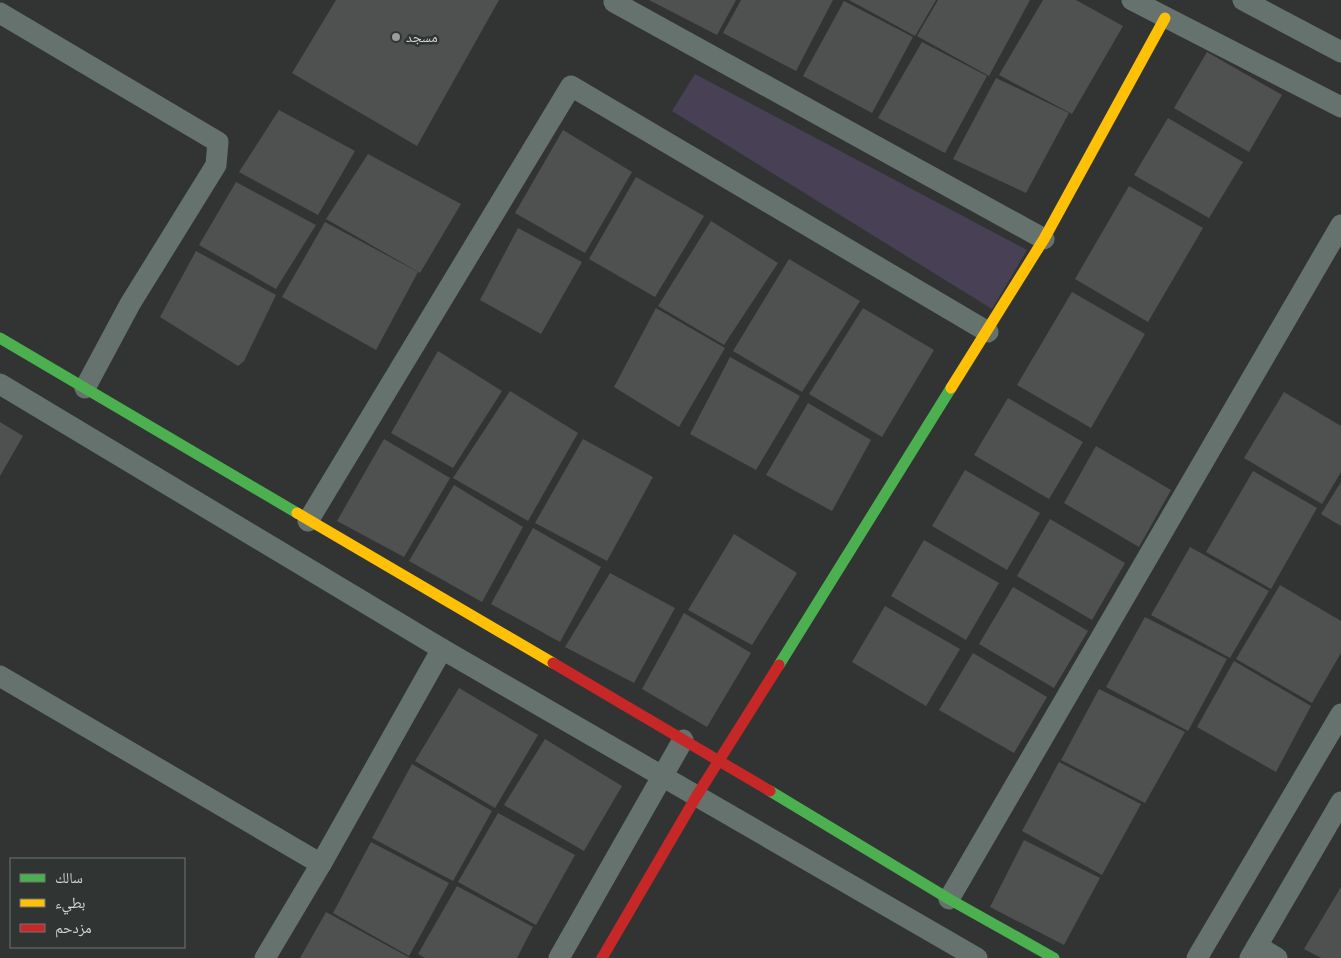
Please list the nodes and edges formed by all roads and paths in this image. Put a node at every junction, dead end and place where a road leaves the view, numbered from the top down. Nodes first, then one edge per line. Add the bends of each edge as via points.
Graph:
1 (615, 0) edge
2 (1132, 0) edge
3 (1243, 0) edge
4 (0, 13) edge
5 (1165, 18) junction
6 (1341, 52) edge
7 (1341, 107) edge
8 (1341, 225) edge
9 (1044, 240) junction
10 (988, 332) junction
11 (0, 338) edge
12 (0, 384) edge
13 (85, 388) junction
14 (308, 522) junction
15 (442, 649) junction
16 (0, 676) edge
17 (1341, 714) edge
18 (684, 740) junction
19 (719, 761) junction
20 (661, 777) junction
21 (696, 797) junction
22 (1341, 802) edge
23 (321, 864) junction
24 (949, 899) junction
25 (1253, 952) edge
26 (264, 958) edge
27 (559, 958) edge
28 (602, 958) edge
29 (977, 958) edge
30 (1054, 958) edge
31 (1197, 958) edge
32 (1278, 958) edge

1 - 9 street
2 - 5 street
3 - 6 street
4 - 13 street via 218,142 216,165 130,304
5 - 7 street
5 - 9 street
8 - 24 street
9 - 10 street
10 - 14 street via 571,86
10 - 19 street
11 - 13 street
12 - 15 street
13 - 14 street
14 - 18 street
15 - 20 street
15 - 23 street
16 - 23 street
17 - 31 street
18 - 19 street
18 - 20 street
19 - 21 street
19 - 24 street
20 - 21 street
20 - 27 street
21 - 28 street
21 - 29 street
22 - 25 street
23 - 26 street
24 - 30 street
25 - 32 street

